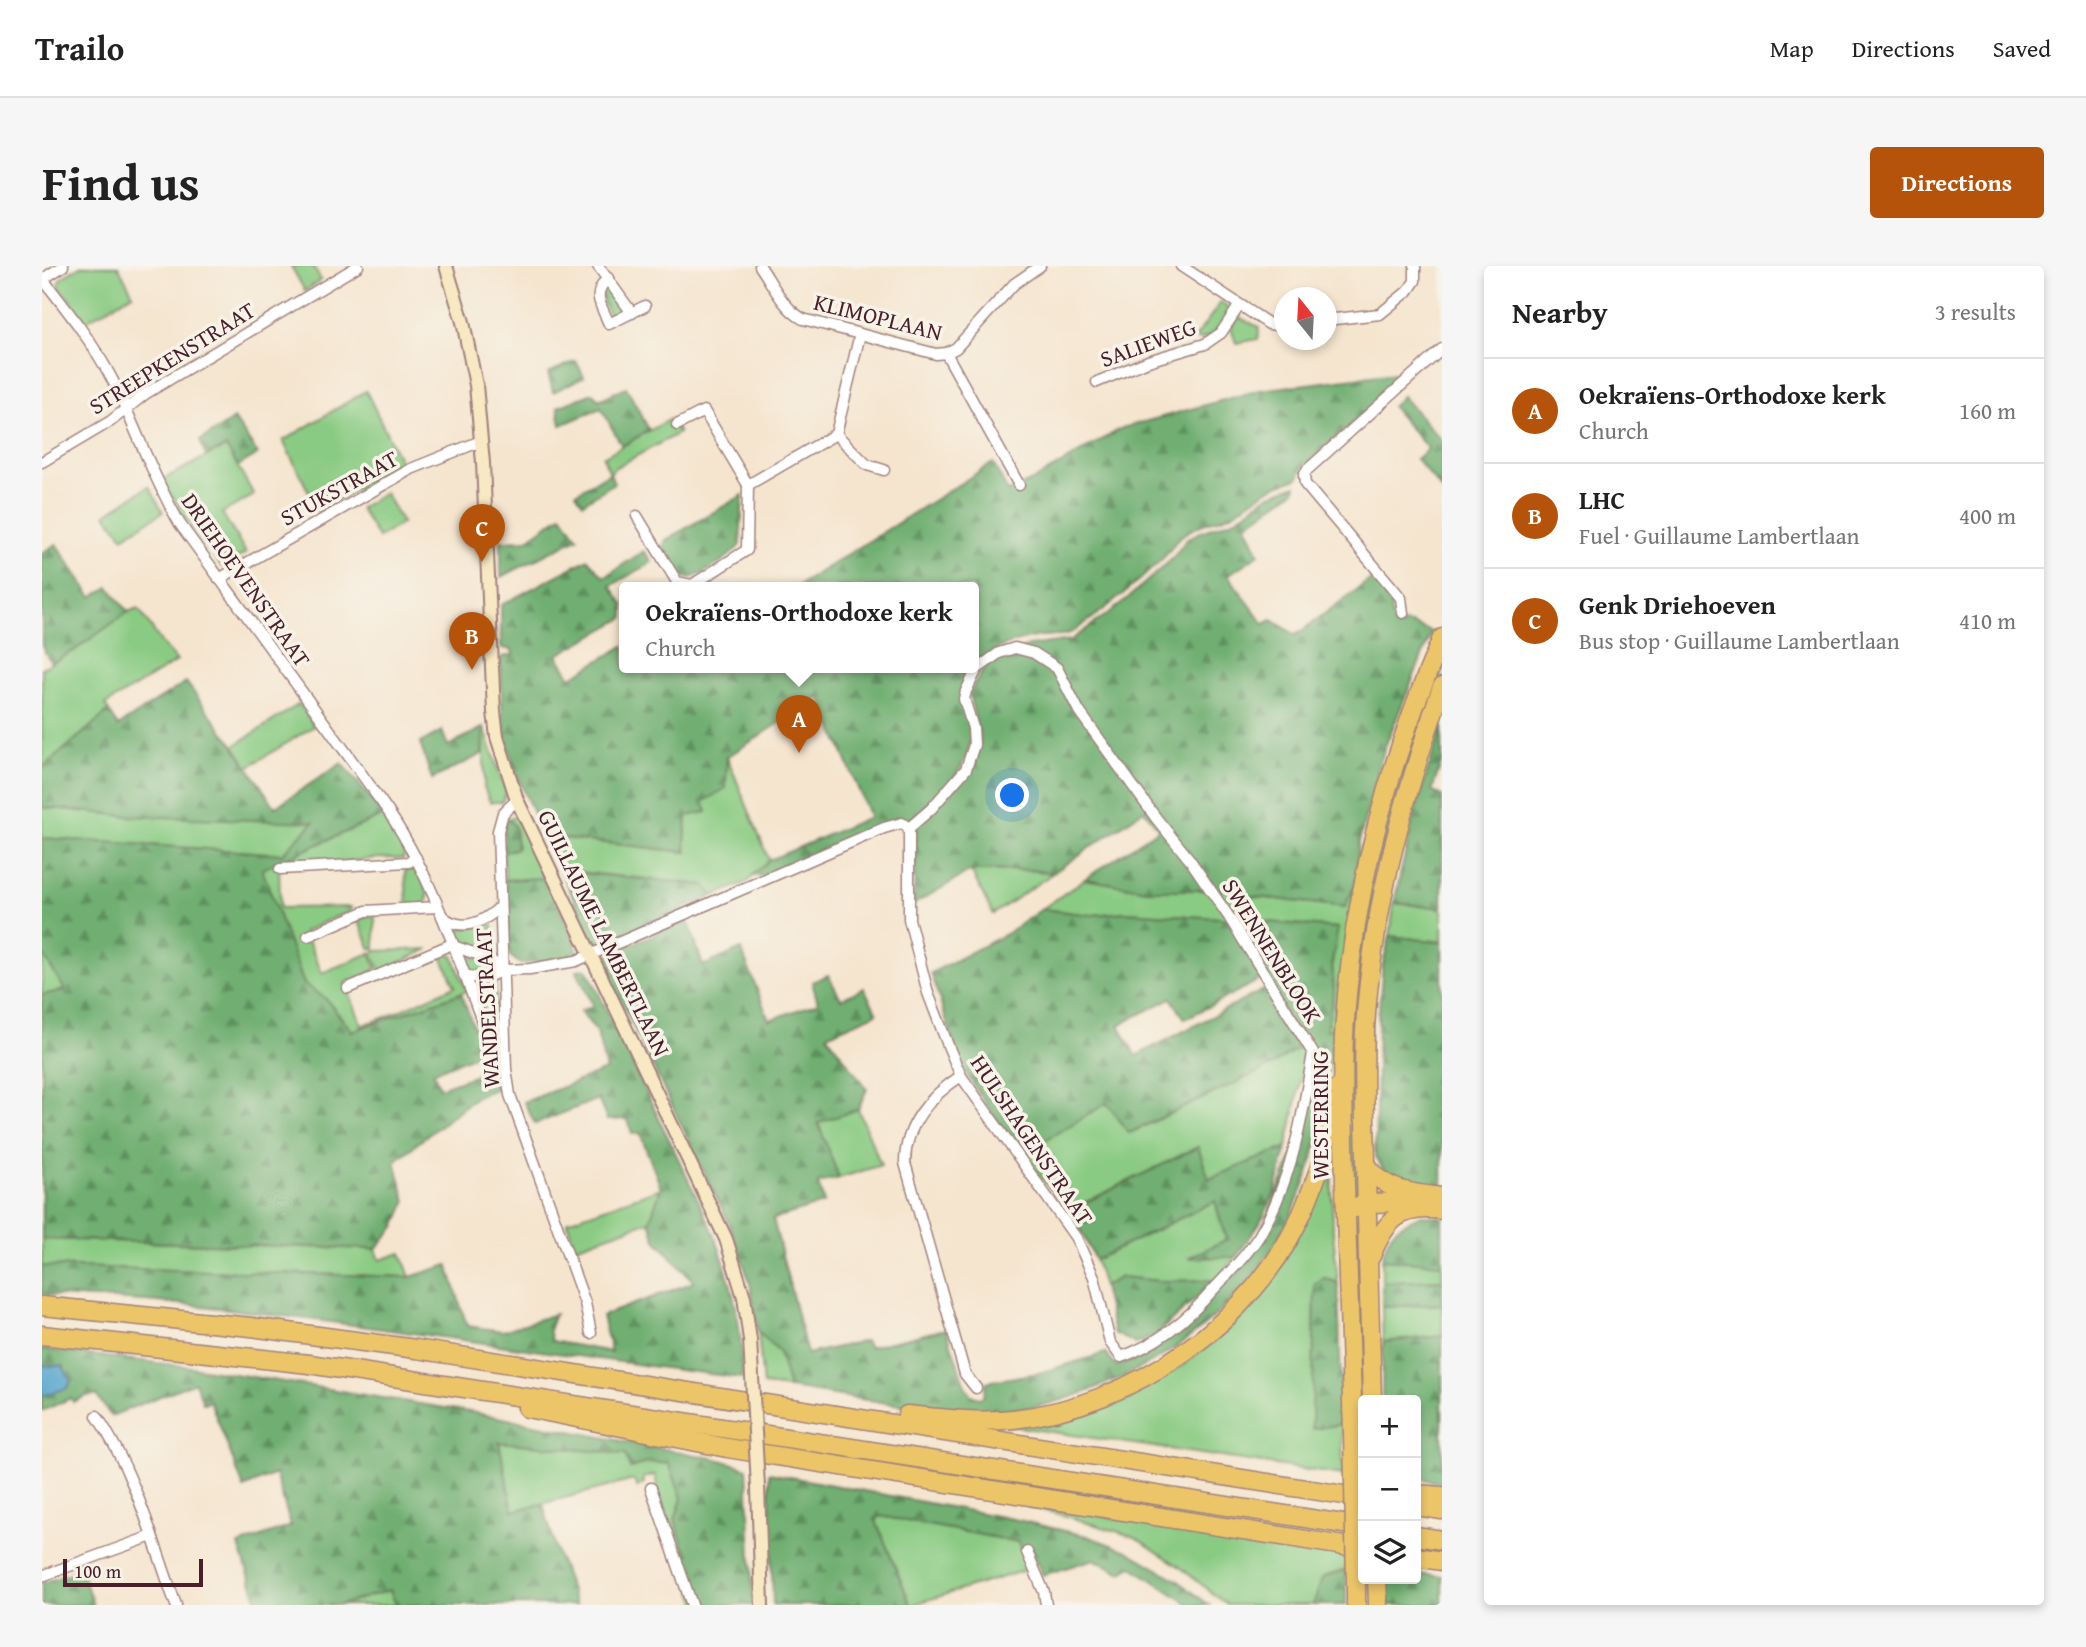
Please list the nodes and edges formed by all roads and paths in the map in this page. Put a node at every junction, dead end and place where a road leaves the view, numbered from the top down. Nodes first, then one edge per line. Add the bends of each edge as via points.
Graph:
1 (64, 266) edge
2 (358, 266) edge
3 (446, 266) edge
4 (598, 266) edge
5 (760, 266) edge
6 (1041, 266) edge
7 (1181, 266) edge
8 (1415, 266) edge
9 (608, 278) junction
10 (44, 284) edge
11 (645, 306) dead end
12 (1239, 306) junction
13 (632, 313) junction
14 (1337, 319) edge
15 (1274, 325) edge
16 (860, 334) junction
17 (1442, 349) edge
18 (946, 353) junction
19 (1097, 382) dead end
20 (125, 408) junction
21 (677, 425) dead end
22 (836, 434) junction
23 (481, 441) junction
24 (42, 462) edge
25 (884, 470) dead end
26 (748, 485) junction
27 (1019, 485) dead end
28 (637, 516) dead end
29 (219, 579) junction
30 (677, 582) edge
31 (696, 582) edge
32 (1404, 613) dead end
33 (1442, 638) edge
34 (979, 669) edge
35 (976, 673) edge
36 (1442, 687) edge
37 (517, 800) junction
38 (909, 828) junction
39 (416, 858) junction
40 (280, 869) dead end
41 (500, 907) junction
42 (439, 910) junction
43 (308, 936) dead end
44 (453, 945) junction
45 (591, 956) junction
46 (503, 970) junction
47 (464, 975) junction
48 (348, 988) dead end
49 (506, 1069) junction
50 (961, 1076) junction
51 (1344, 1077) junction
52 (1366, 1164) junction
53 (1442, 1200) edge
54 (1366, 1203) junction
55 (1442, 1210) edge
56 (1346, 1218) junction
57 (1368, 1262) junction
58 (42, 1306) edge
59 (591, 1333) dead end
60 (42, 1335) edge
61 (1121, 1357) joint
62 (469, 1388) junction
63 (976, 1388) dead end
64 (1372, 1395) edge
65 (97, 1416) dead end
66 (863, 1419) junction
67 (651, 1488) dead end
68 (1421, 1494) edge
69 (1442, 1496) edge
70 (1358, 1497) edge
71 (1421, 1507) edge
72 (1442, 1510) edge
73 (1358, 1526) edge
74 (152, 1536) junction
75 (1421, 1537) edge
76 (1442, 1540) edge
77 (1358, 1548) edge
78 (1027, 1552) dead end
79 (1421, 1558) edge
80 (1442, 1561) edge
81 (42, 1576) edge
82 (176, 1605) edge
83 (692, 1605) edge
84 (762, 1605) edge
85 (1046, 1605) edge
86 (1356, 1605) edge

1 - 10 street
2 - 20 street, STREEPKENSTRAAT
3 - 23 street, GUILLAUME LAMBERTLAAN via 469,346
4 - 9 street
5 - 16 street, KLIMOPLAAN via 793,313
6 - 18 street via 1014,284 956,348
7 - 12 street
8 - 14 street via 1415,281 1391,307 1380,314
9 - 13 street
9 - 13 street via 598,294 609,324
10 - 20 street, DRIEHOEVENSTRAAT via 84,332
11 - 13 street
12 - 15 street
12 - 19 street, SALIEWEG via 1221,333 1205,344
16 - 18 street, KLIMOPLAAN
16 - 22 street
17 - 32 street via 1304,475 1305,484 1401,598
18 - 27 street, KLIMOPLAAN
20 - 24 street, STREEPKENSTRAAT
20 - 29 street, DRIEHOEVENSTRAAT via 160,490
21 - 26 street via 704,411
22 - 25 street via 867,465
22 - 26 street
23 - 29 street, STUKSTRAAT via 411,469
23 - 37 street, GUILLAUME LAMBERTLAAN via 494,712
26 - 31 street via 747,550
28 - 30 street
29 - 39 street, DRIEHOEVENSTRAAT via 393,816
33 - 51 highway, WESTERRING via 1399,745 1372,847 1349,983
34 - 61 street, SWENNENBLOOK via 999,653 1015,648 1034,653 1057,668 1079,711 1190,860 1313,1053 1293,1154 1258,1236 1199,1306 1161,1338
35 - 38 street, SWENNENBLOOK via 964,699 974,746 967,769
36 - 52 highway, WESTERRING via 1403,806 1373,953 1364,1068
37 - 41 street, WANDELSTRAAT via 500,820
37 - 45 street, GUILLAUME LAMBERTLAAN
38 - 45 street via 902,823 884,828
38 - 50 street, HULSHAGENSTRAAT via 909,919 928,993
39 - 40 street
39 - 42 street, DRIEHOEVENSTRAAT
41 - 42 street via 468,925 453,923
41 - 46 street, WANDELSTRAAT
42 - 43 street via 366,911
42 - 44 street, DRIEHOEVENSTRAAT
44 - 46 street via 488,958
44 - 47 street, DRIEHOEVENSTRAAT
44 - 48 street
45 - 46 street
45 - 84 street, GUILLAUME LAMBERTLAAN, bridge via 726,1238 744,1297
46 - 47 street via 483,979
46 - 49 street, WANDELSTRAAT
47 - 49 street, DRIEHOEVENSTRAAT
49 - 59 street, WANDELSTRAAT via 510,1095 585,1303
50 - 61 street, HULSHAGENSTRAAT via 1076,1238 1094,1277 1110,1342
50 - 63 street via 946,1085 921,1113 905,1147 905,1163 965,1374
51 - 56 highway, WESTERRING
51 - 66 highway via 1334,1091 1322,1158 1289,1238 1243,1300 1187,1352 1116,1391 1044,1415 1011,1420 901,1415
52 - 53 highway via 1388,1186
52 - 54 highway, WESTERRING
53 - 54 highway
54 - 56 highway
54 - 57 highway, WESTERRING
55 - 57 highway via 1410,1211 1395,1217 1382,1230
56 - 86 highway, WESTERRING, bridge
57 - 64 highway, WESTERRING
58 - 66 highway via 416,1349
60 - 62 highway via 250,1356
62 - 73 highway
62 - 77 highway via 489,1401 727,1448
65 - 74 street via 135,1487
66 - 70 highway
67 - 83 street
68 - 69 highway
71 - 72 highway
74 - 81 street
74 - 82 street
75 - 76 highway
78 - 85 street
79 - 80 highway

